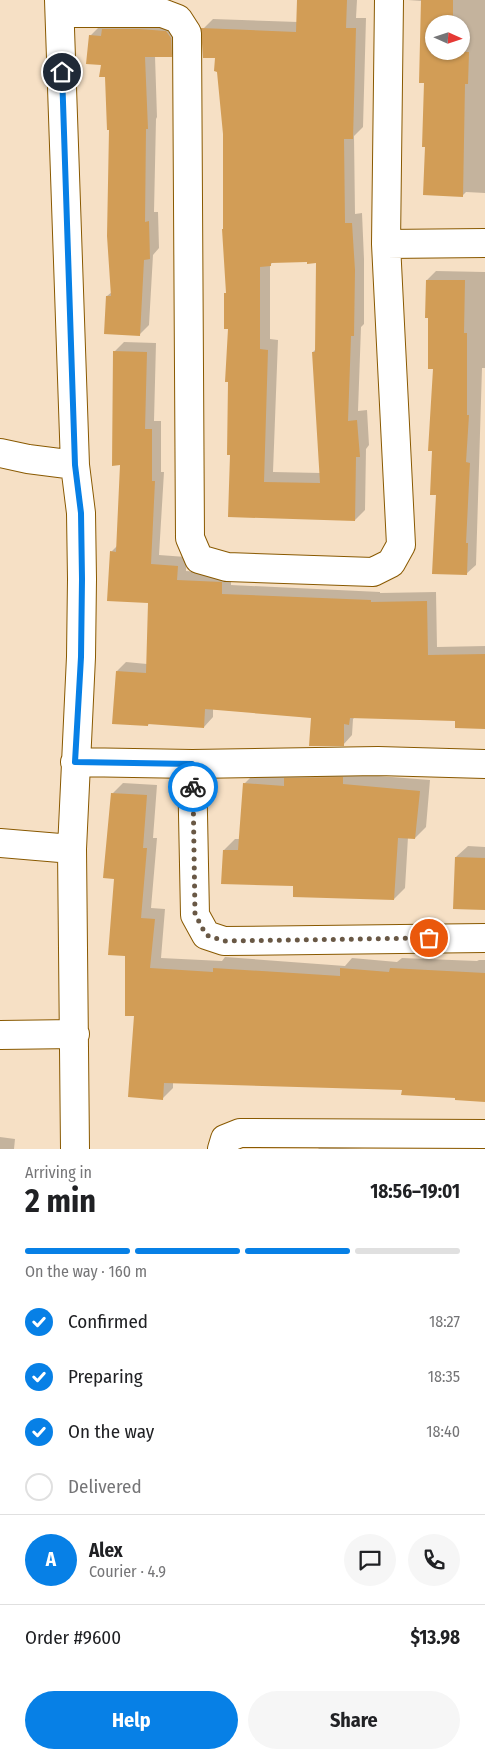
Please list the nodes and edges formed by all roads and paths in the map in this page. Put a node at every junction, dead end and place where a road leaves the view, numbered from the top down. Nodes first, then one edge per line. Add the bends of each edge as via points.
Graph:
1 (389, 0) edge
2 (60, 6) edge
3 (485, 243) edge
4 (386, 244) junction
5 (0, 453) edge
6 (75, 465) junction
7 (75, 762) junction
8 (192, 764) junction
9 (485, 764) edge
10 (0, 843) edge
11 (72, 848) junction
12 (485, 938) edge
13 (75, 1034) junction
14 (0, 1035) edge
15 (485, 1134) edge
16 (75, 1149) edge
17 (222, 1149) edge

1 - 4 street
2 - 4 street via 162,13 178,19 187,33 190,538 199,559 227,566 372,572 391,562 401,545
2 - 6 street
3 - 4 street
5 - 6 street
6 - 7 street via 81,513 82,579
7 - 8 street
7 - 11 street
8 - 9 street via 378,761
8 - 12 street via 195,914 206,935 224,941
10 - 11 street
11 - 13 street
13 - 14 street
13 - 16 street
15 - 17 street via 240,1133 225,1139

